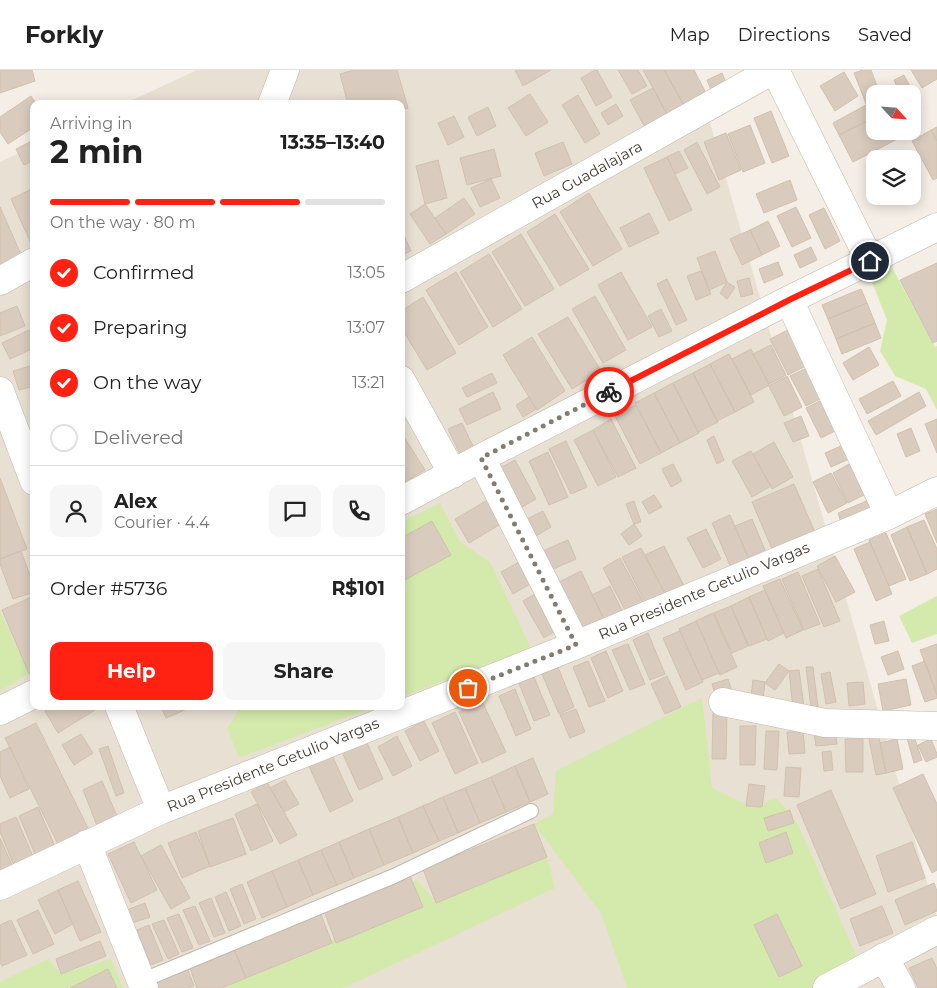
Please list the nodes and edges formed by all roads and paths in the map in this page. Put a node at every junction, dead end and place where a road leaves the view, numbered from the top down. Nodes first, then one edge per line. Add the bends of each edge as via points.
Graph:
1 (286, 70) edge
2 (774, 70) edge
3 (274, 100) edge
4 (937, 227) edge
5 (870, 261) junction
6 (30, 264) edge
7 (405, 277) edge
8 (0, 281) edge
9 (789, 300) junction
10 (405, 387) edge
11 (0, 391) edge
12 (8, 434) edge
13 (481, 458) junction
14 (30, 469) edge
15 (453, 474) junction
16 (937, 491) edge
17 (405, 499) edge
18 (889, 514) junction
19 (576, 645) junction
20 (30, 696) edge
21 (723, 702) dead end
22 (121, 710) edge
23 (0, 711) edge
24 (937, 726) edge
25 (161, 810) junction
26 (531, 811) dead end
27 (86, 844) junction
28 (0, 886) edge
29 (937, 930) edge
30 (884, 957) junction
31 (143, 985) edge
32 (827, 988) edge
33 (901, 988) edge

1 - 3 street
2 - 5 street
2 - 7 street, Rua Guadalajara
4 - 5 street
5 - 9 street
6 - 8 street
9 - 13 street
9 - 18 street
10 - 15 street
11 - 12 street
12 - 14 street
13 - 15 street
13 - 19 street
15 - 17 street
16 - 18 street, Rua Presidente Getulio Vargas
18 - 19 street, Rua Presidente Getulio Vargas
19 - 25 street, Rua Presidente Getulio Vargas
20 - 23 street
21 - 24 street via 825,723
22 - 25 street
25 - 27 street, Rua Presidente Getulio Vargas
26 - 31 lane via 394,876
27 - 28 street, Rua Presidente Getulio Vargas
27 - 31 street
29 - 30 street
30 - 32 street
30 - 33 street

